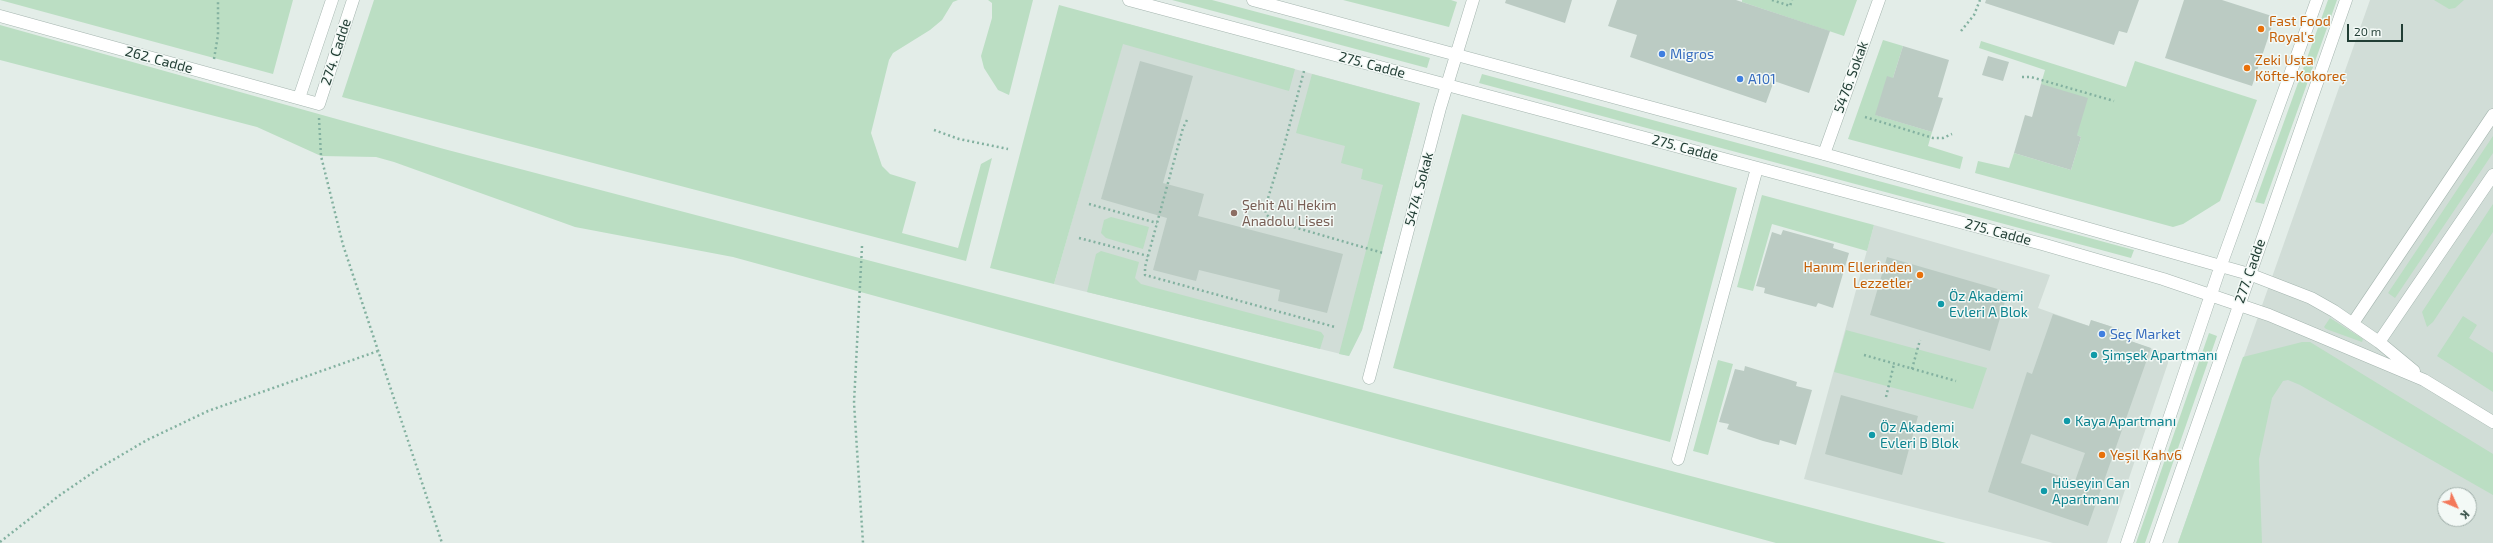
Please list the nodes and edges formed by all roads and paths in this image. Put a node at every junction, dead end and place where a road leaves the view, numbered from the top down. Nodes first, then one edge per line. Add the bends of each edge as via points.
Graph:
1 (218, 0) edge
2 (332, 0) edge
3 (353, 0) edge
4 (1129, 0) edge
5 (1253, 0) edge
6 (1473, 0) edge
7 (1772, 0) edge
8 (1792, 0) edge
9 (1879, 0) edge
10 (1980, 0) edge
11 (2346, 0) edge
12 (2312, 1) edge
13 (0, 16) edge
14 (1961, 31) dead end
15 (1456, 54) junction
16 (1304, 71) dead end
17 (211, 74) junction
18 (2022, 77) dead end
19 (1447, 85) junction
20 (299, 98) junction
21 (2114, 101) dead end
22 (319, 104) junction
23 (2493, 115) edge
24 (1865, 117) dead end
25 (1187, 120) dead end
26 (934, 130) dead end
27 (1952, 134) dead end
28 (1008, 148) dead end
29 (1824, 154) junction
30 (1757, 168) junction
31 (2493, 175) edge
32 (1089, 204) dead end
33 (1157, 223) junction
34 (1079, 238) dead end
35 (862, 246) dead end
36 (1383, 253) dead end
37 (1148, 256) junction
38 (2221, 265) junction
39 (2249, 274) junction
40 (2211, 296) junction
41 (2238, 304) junction
42 (2352, 323) junction
43 (1335, 327) dead end
44 (1920, 340) dead end
45 (2379, 342) junction
46 (378, 351) junction
47 (1864, 355) dead end
48 (1894, 364) junction
49 (1912, 369) junction
50 (1369, 378) dead end
51 (2424, 380) junction
52 (1956, 381) dead end
53 (1886, 397) dead end
54 (2493, 422) edge
55 (1678, 459) dead end
56 (0, 542) edge
57 (442, 543) edge
58 (863, 543) edge
59 (2127, 543) edge
60 (2156, 543) edge

1 - 17 path via 218,35
2 - 20 street, 274. Cadde
3 - 22 street, 274. Cadde
4 - 19 street, 275. Cadde
5 - 15 street, 275. Cadde
6 - 15 street, 5474. Sokak
7 - 8 path via 1790,6
9 - 29 street, 5476. Sokak
10 - 14 path via 1974,15
11 - 39 street, 277. Cadde
12 - 38 street, 277. Cadde
13 - 17 street, 262. Cadde
15 - 19 street, 5474. Sokak
15 - 29 street, 275. Cadde
16 - 36 path via 1265,208 1266,214 1273,221
17 - 20 street, 262. Cadde
18 - 21 path via 2031,77
19 - 30 street, 275. Cadde
19 - 50 street, 5474. Sokak
20 - 22 street, 262. Cadde
22 - 46 path via 322,156 327,184 343,245
23 - 42 street
24 - 27 path via 1933,138 1943,138
25 - 33 path
26 - 28 path via 965,141
29 - 38 street, 275. Cadde
30 - 40 street, 275. Cadde via 2042,244
30 - 55 street
31 - 45 street
32 - 33 path
33 - 37 path
34 - 37 path
35 - 58 path via 854,403
37 - 43 path via 1145,271 1150,278
38 - 39 street, 275. Cadde
38 - 40 street, 277. Cadde
39 - 41 street, 277. Cadde
39 - 42 street, 275. Cadde via 2311,298
40 - 41 street, 275. Cadde
40 - 59 street, 277. Cadde
41 - 51 street, 275. Cadde via 2320,334
41 - 60 street, 277. Cadde
42 - 45 street, 275. Cadde
44 - 49 path
45 - 51 street, 275. Cadde
46 - 56 path via 208,412 147,440 60,495
46 - 57 path
47 - 48 path
48 - 49 path
48 - 53 path
49 - 52 path
51 - 54 street

